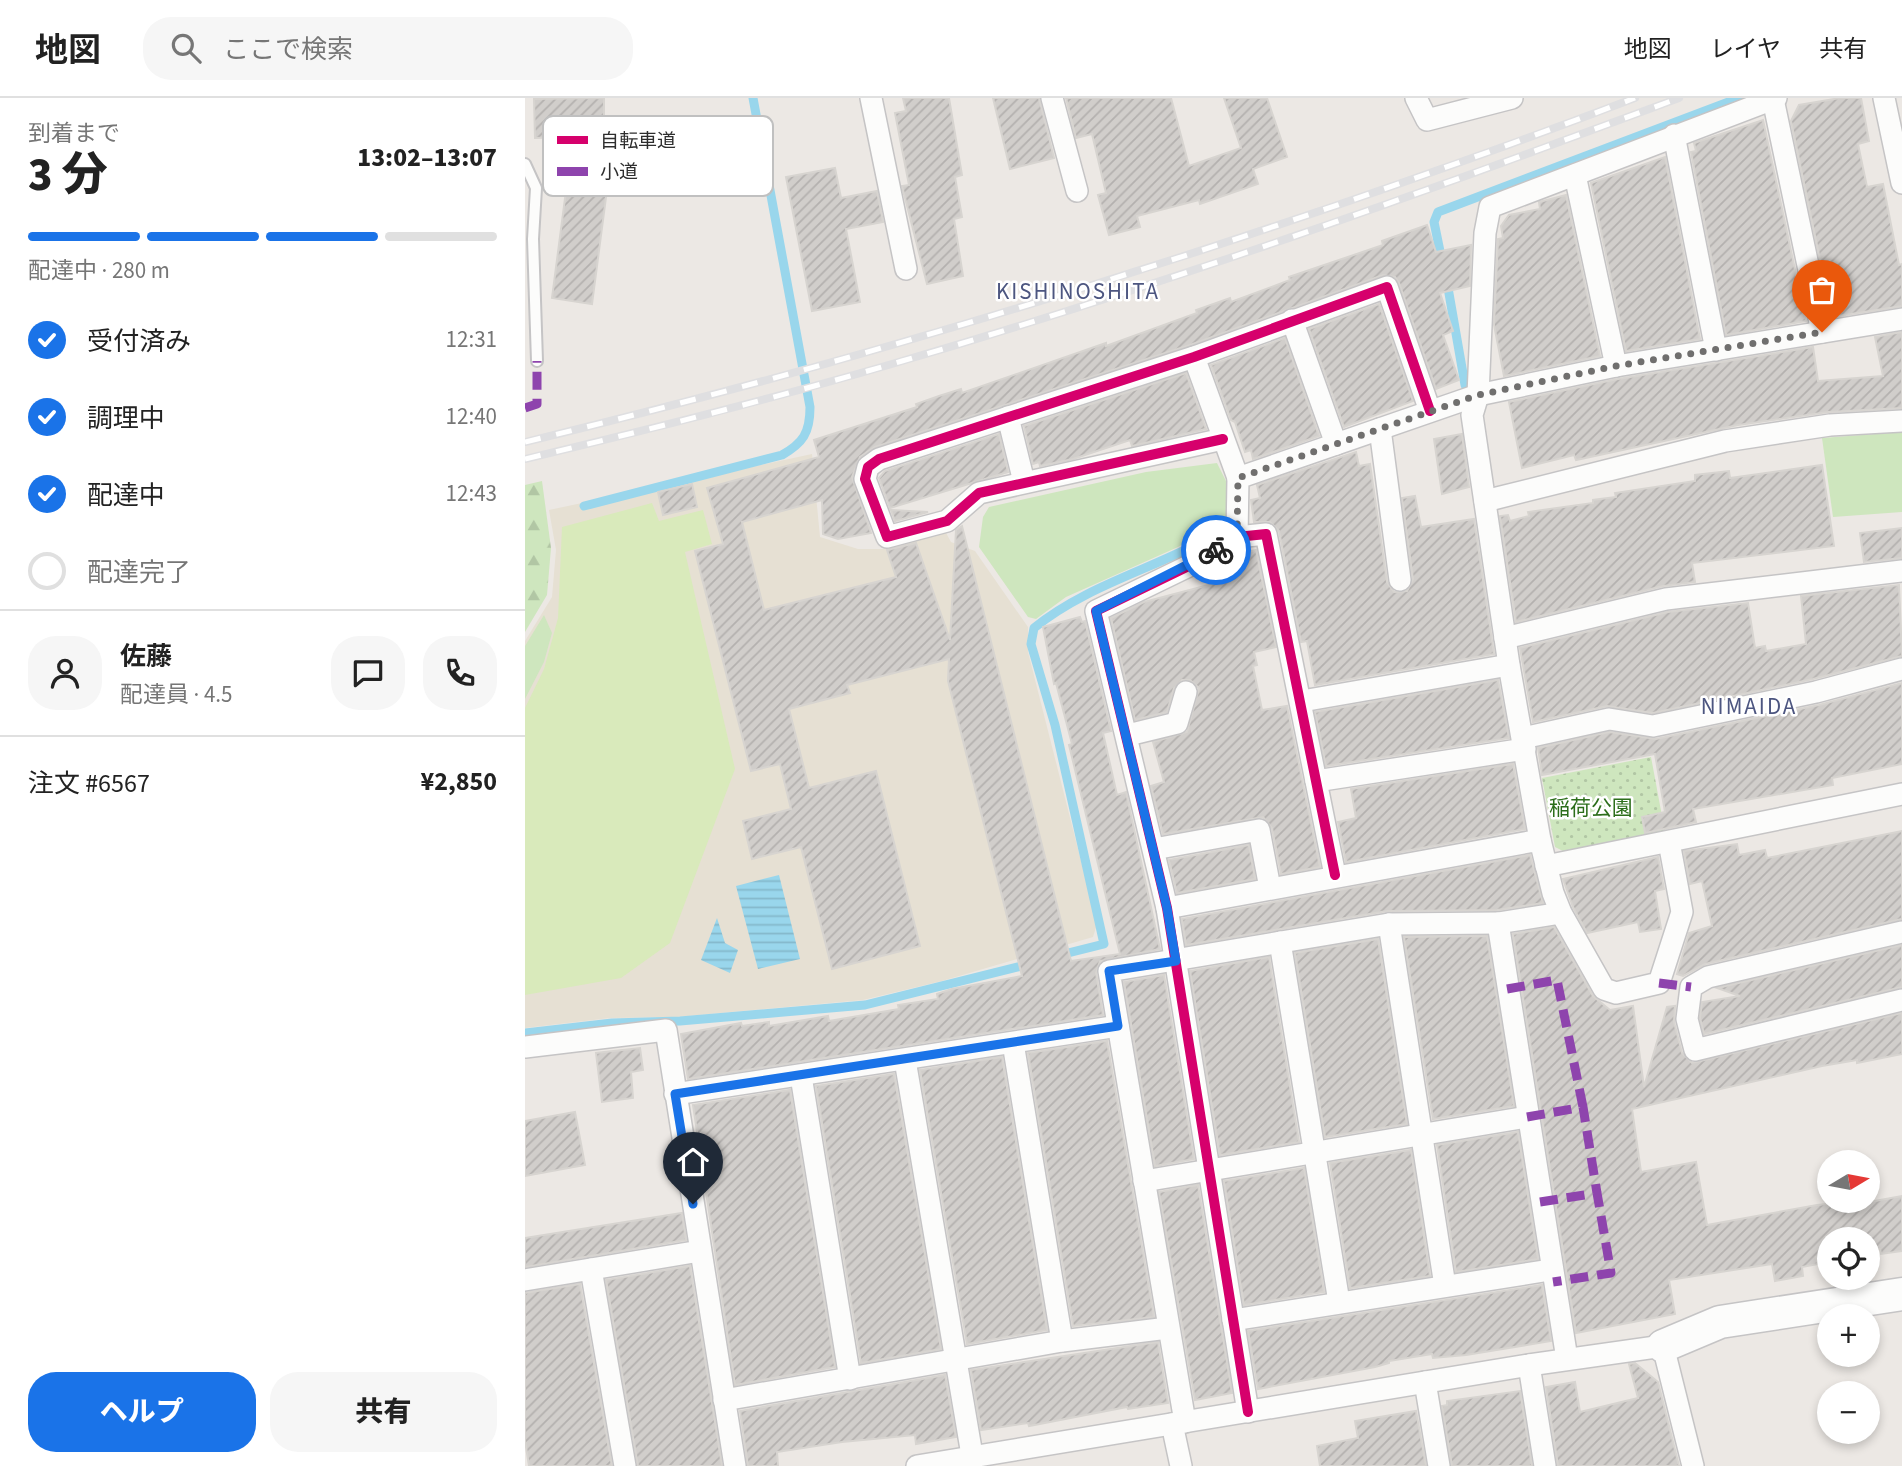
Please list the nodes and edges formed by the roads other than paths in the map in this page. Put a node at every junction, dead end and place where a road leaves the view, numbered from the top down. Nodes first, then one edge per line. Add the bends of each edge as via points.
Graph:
1 (871, 98) edge
2 (1052, 98) edge
3 (1416, 98) edge
4 (1512, 98) edge
5 (1884, 98) edge
6 (1775, 99) edge
7 (1674, 135) junction
8 (525, 164) edge
9 (1575, 175) junction
10 (1902, 183) edge
11 (1077, 191) dead end
12 (906, 269) dead end
13 (1902, 319) edge
14 (1292, 320) junction
15 (1822, 332) junction
16 (1716, 349) junction
17 (1194, 357) junction
18 (537, 361) dead end
19 (1616, 366) junction
20 (1478, 395) junction
21 (1430, 411) junction
22 (1008, 417) junction
23 (1902, 421) edge
24 (1380, 429) junction
25 (1223, 439) junction
26 (1336, 444) junction
27 (1238, 478) junction
28 (1024, 482) junction
29 (1485, 501) junction
30 (1237, 537) junction
31 (1902, 571) edge
32 (1400, 580) dead end
33 (1505, 638) junction
34 (1509, 665) junction
35 (1902, 669) edge
36 (1186, 692) dead end
37 (1301, 701) junction
38 (1128, 735) junction
39 (1524, 743) junction
40 (1316, 781) junction
41 (1902, 794) edge
42 (1540, 840) junction
43 (1669, 842) junction
44 (1154, 849) junction
45 (1546, 866) junction
46 (1335, 875) junction
47 (1270, 888) junction
48 (1167, 908) junction
49 (1561, 913) junction
50 (1498, 923) junction
51 (1389, 924) junction
52 (1902, 932) edge
53 (1280, 942) junction
54 (1176, 961) junction
55 (1902, 1000) edge
56 (1118, 1026) junction
57 (1013, 1043) junction
58 (525, 1047) edge
59 (905, 1060) junction
60 (801, 1076) junction
61 (675, 1094) junction
62 (1527, 1117) junction
63 (1421, 1136) junction
64 (1313, 1153) junction
65 (1208, 1169) junction
66 (1144, 1181) junction
67 (700, 1251) junction
68 (591, 1269) junction
69 (1550, 1270) junction
70 (525, 1280) edge
71 (1445, 1286) junction
72 (1902, 1294) edge
73 (1339, 1302) junction
74 (1233, 1320) junction
75 (1168, 1328) junction
76 (1062, 1341) junction
77 (1663, 1346) junction
78 (1567, 1359) junction
79 (956, 1360) junction
80 (1529, 1365) junction
81 (850, 1379) junction
82 (1425, 1382) junction
83 (724, 1399) junction
84 (1248, 1412) junction
85 (1179, 1423) junction
86 (972, 1455) junction
87 (999, 1459) edge
88 (625, 1466) edge
89 (735, 1466) edge
90 (917, 1466) edge
91 (1181, 1466) edge
92 (1439, 1466) edge
93 (1545, 1466) edge
94 (1693, 1466) edge

1 - 12 street
2 - 11 street
3 - 4 street via 1427,120
5 - 10 street
6 - 7 street
6 - 15 street
7 - 9 street
7 - 16 street
8 - 18 lane via 536,188
9 - 19 street
9 - 20 street via 1490,207
13 - 15 street
14 - 17 street
14 - 21 street via 1387,287
14 - 26 street
15 - 16 street
16 - 19 street
17 - 22 street
17 - 25 street
19 - 20 street
20 - 21 street
20 - 29 street via 1472,415
21 - 24 street
22 - 28 street
22 - 28 street via 879,459 868,467 865,479 887,537 947,521 979,493
23 - 29 street via 1830,425 1725,441
24 - 26 street
24 - 32 street
25 - 27 street
25 - 28 street
26 - 27 street
27 - 30 street
29 - 33 street
30 - 37 street via 1266,534
30 - 38 street via 1197,562 1096,611
31 - 33 street via 1666,600
33 - 34 street
34 - 37 street
34 - 39 street
35 - 39 street via 1653,726 1609,719
36 - 38 street via 1177,723
37 - 40 street
38 - 44 street
39 - 40 street
39 - 42 street
40 - 46 street
41 - 43 street
42 - 45 street
42 - 46 street
43 - 45 street
43 - 49 street via 1682,912 1659,983 1616,993 1604,989
44 - 47 street via 1259,830
44 - 48 street
45 - 49 street
46 - 47 street
47 - 48 street
48 - 54 street
49 - 50 street
50 - 51 street
50 - 62 street
51 - 53 street
51 - 63 street
52 - 55 street via 1709,977 1691,987 1687,1019 1695,1050
53 - 54 street
53 - 64 street
54 - 56 street via 1109,971
54 - 65 street
56 - 57 street
56 - 66 street
57 - 59 street
57 - 76 street
58 - 61 street via 666,1030
59 - 60 street
59 - 79 street
60 - 61 street
60 - 81 street
61 - 67 street
62 - 63 street
62 - 69 street
63 - 64 street
63 - 71 street
64 - 65 street
64 - 73 street
65 - 66 street
65 - 74 street
66 - 75 street
67 - 68 street
67 - 83 street
68 - 70 street
68 - 88 street
69 - 71 street
69 - 78 street
71 - 73 street
72 - 77 street via 1720,1322
73 - 74 street
74 - 84 street
75 - 76 street
75 - 85 street
76 - 79 street
77 - 78 street
77 - 94 street
78 - 80 street
79 - 81 street
79 - 86 street
80 - 82 street
80 - 93 street
81 - 83 street
82 - 84 street
82 - 92 street
83 - 89 street
84 - 85 street
85 - 87 street
85 - 91 street
86 - 87 street
86 - 90 street

